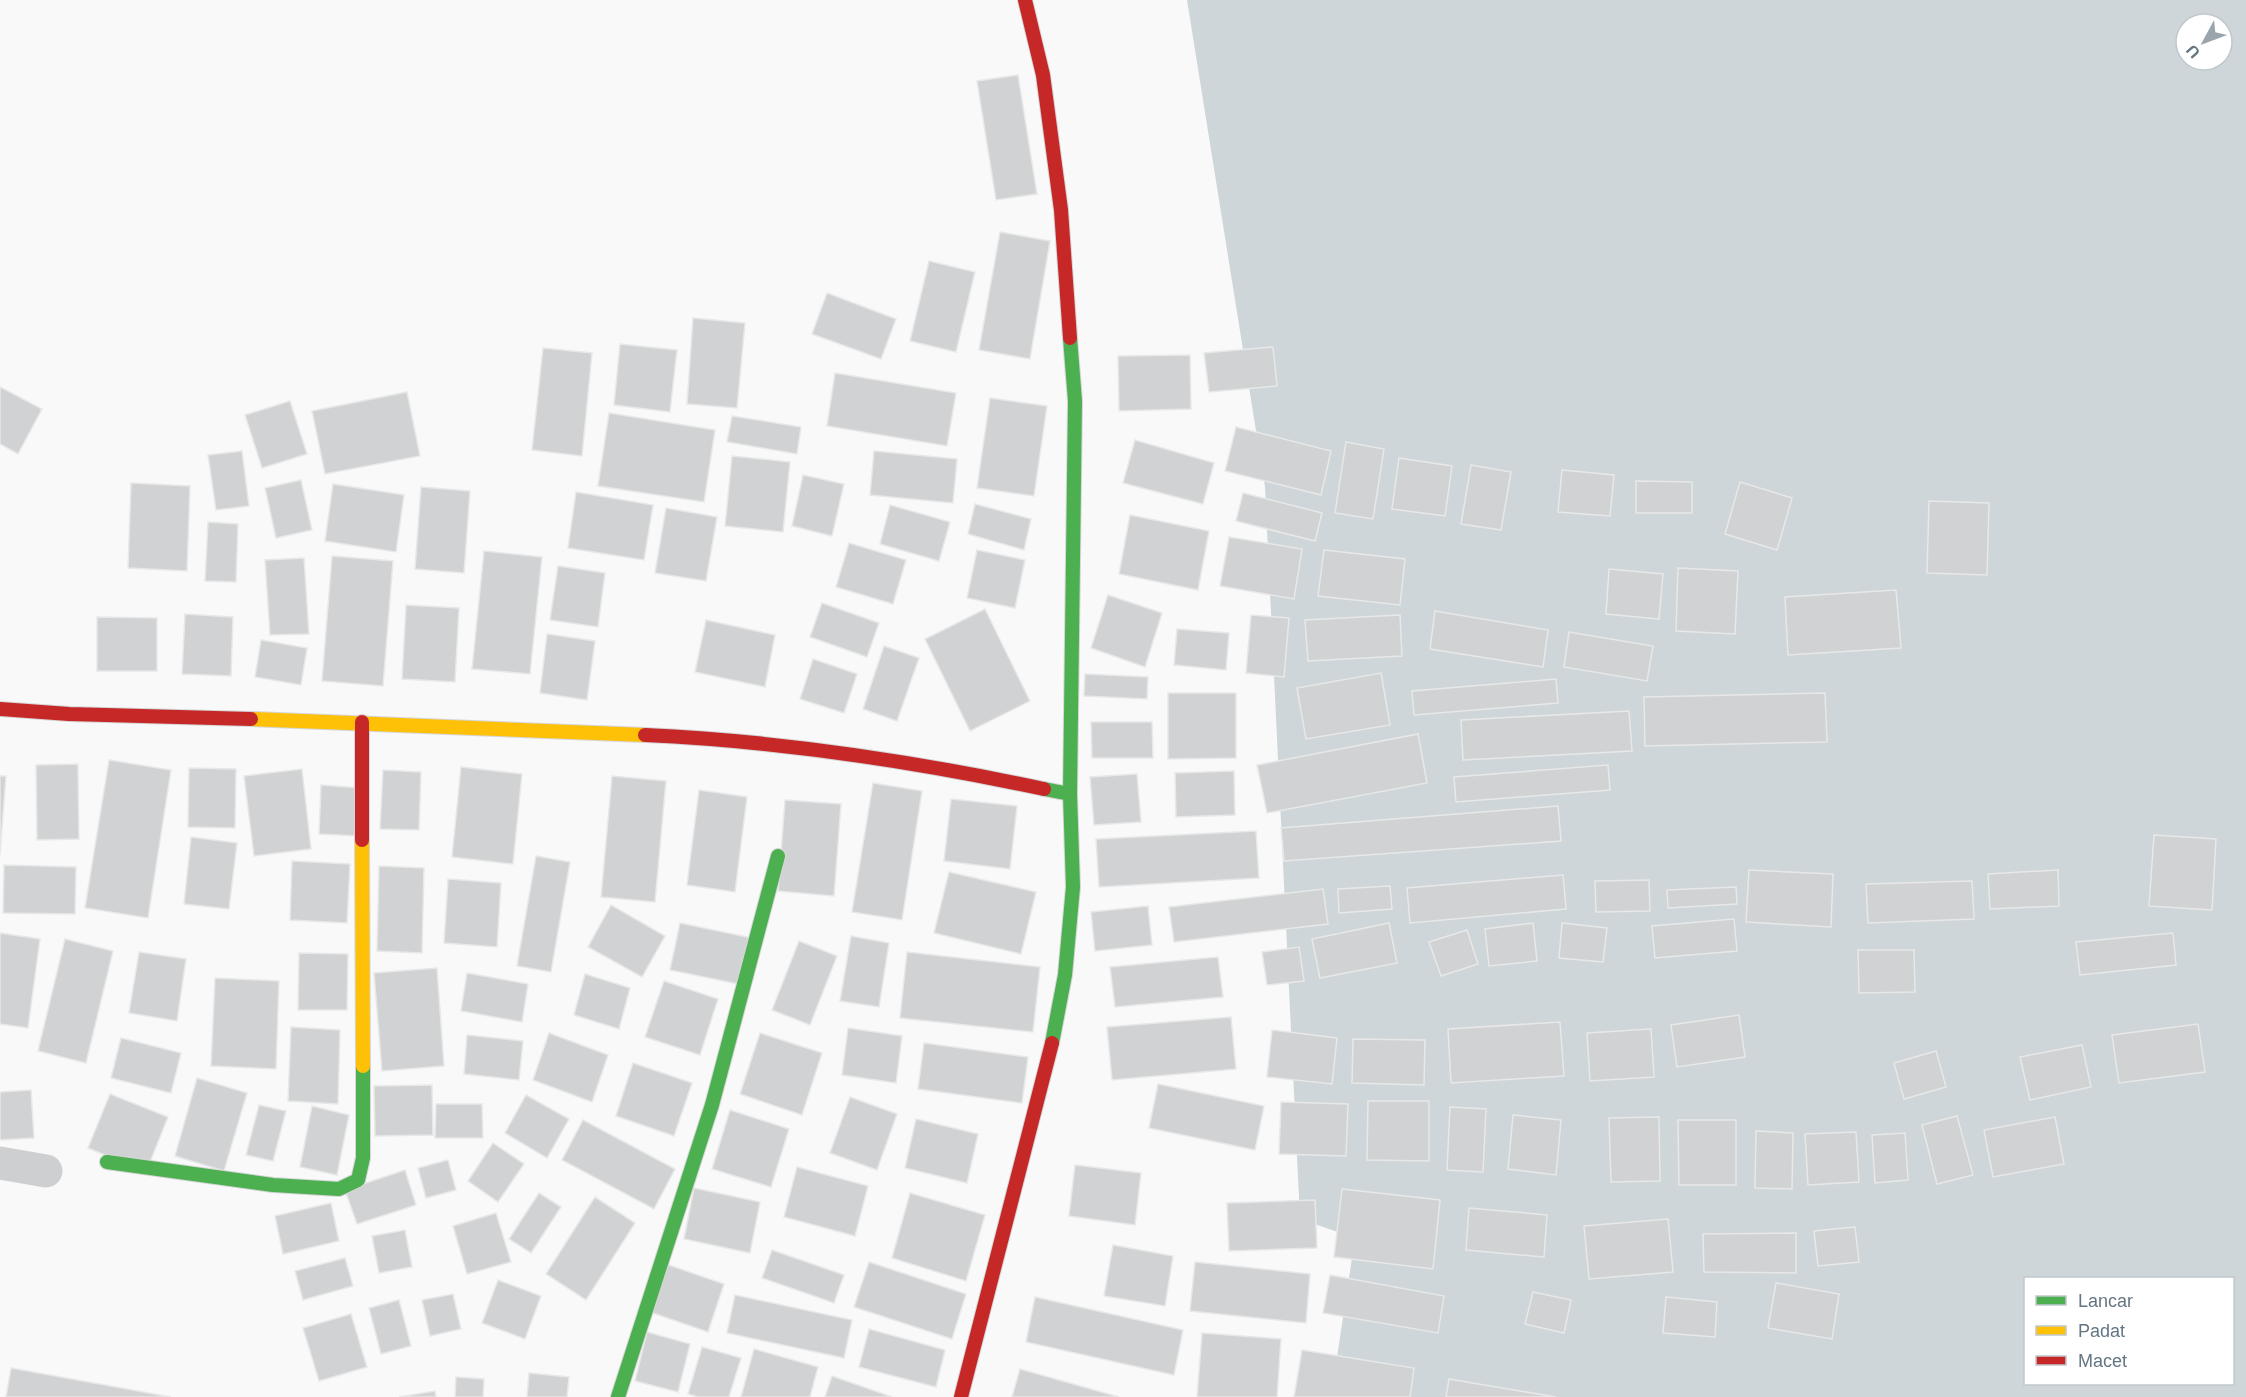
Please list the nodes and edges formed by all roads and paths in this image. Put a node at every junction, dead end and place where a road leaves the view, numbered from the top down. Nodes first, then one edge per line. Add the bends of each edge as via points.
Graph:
1 (1025, 0) edge
2 (0, 710) edge
3 (362, 722) junction
4 (1070, 794) junction
5 (778, 856) dead end
6 (107, 1162) dead end
7 (0, 1163) edge
8 (46, 1171) dead end
9 (618, 1397) edge
10 (961, 1397) edge

1 - 4 street via 1043,75 1060,210 1075,401
2 - 3 street
3 - 4 street via 702,738 855,755
3 - 6 street via 363,1158 358,1180 339,1189 273,1185
4 - 10 street via 1073,887 1065,975 1048,1064
5 - 9 street via 712,1105
7 - 8 street

